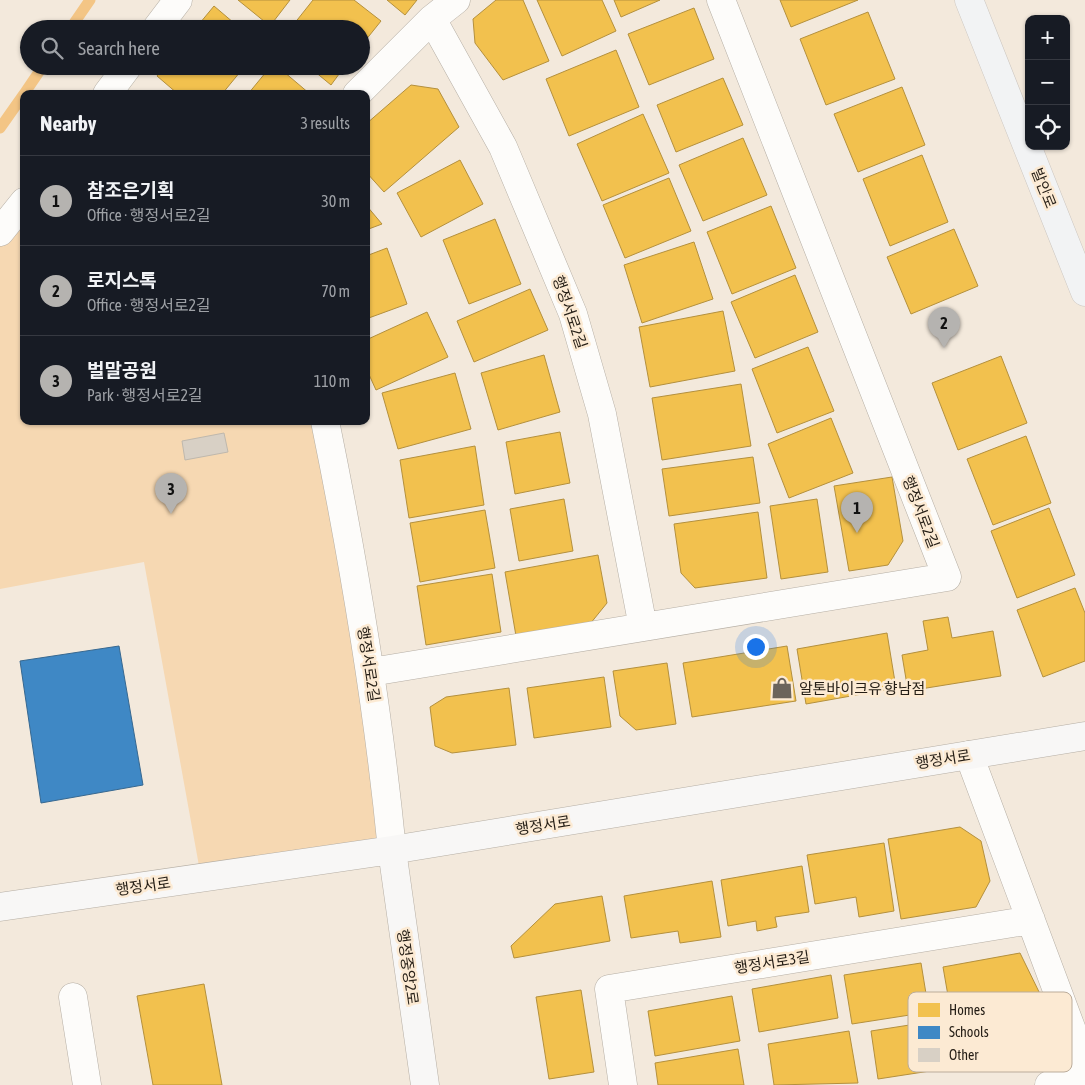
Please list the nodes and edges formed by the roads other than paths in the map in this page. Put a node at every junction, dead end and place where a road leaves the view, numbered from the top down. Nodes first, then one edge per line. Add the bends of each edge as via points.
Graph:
1 (178, 0) edge
2 (456, 0) edge
3 (721, 0) edge
4 (969, 0) edge
5 (432, 19) junction
6 (163, 20) edge
7 (362, 90) edge
8 (20, 207) edge
9 (0, 232) edge
10 (1085, 292) edge
11 (325, 425) edge
12 (643, 627) junction
13 (371, 672) junction
14 (1085, 736) edge
15 (969, 755) junction
16 (392, 850) junction
17 (0, 907) edge
18 (1031, 920) junction
19 (1058, 992) edge
20 (72, 997) dead end
21 (1072, 1030) edge
22 (1085, 1065) edge
23 (1085, 1079) edge
24 (87, 1085) edge
25 (425, 1085) edge
26 (623, 1085) edge
27 (1049, 1085) edge

1 - 6 street
2 - 5 street
3 - 12 street, 행정서로2길 via 947,577
4 - 10 main road, 발안로
5 - 7 street
5 - 12 street, 행정서로2길 via 503,147 572,314 602,414
8 - 9 street
11 - 13 street, 행정서로2길
12 - 13 street
13 - 16 street, 행정서로2길
14 - 15 street, 행정서로
15 - 16 street, 행정서로
15 - 18 street
16 - 17 street, 행정서로
16 - 25 street, 행정중앙2로
18 - 19 street
18 - 26 street, 행정서로3길 via 609,989
20 - 24 street
21 - 22 street
23 - 27 street

